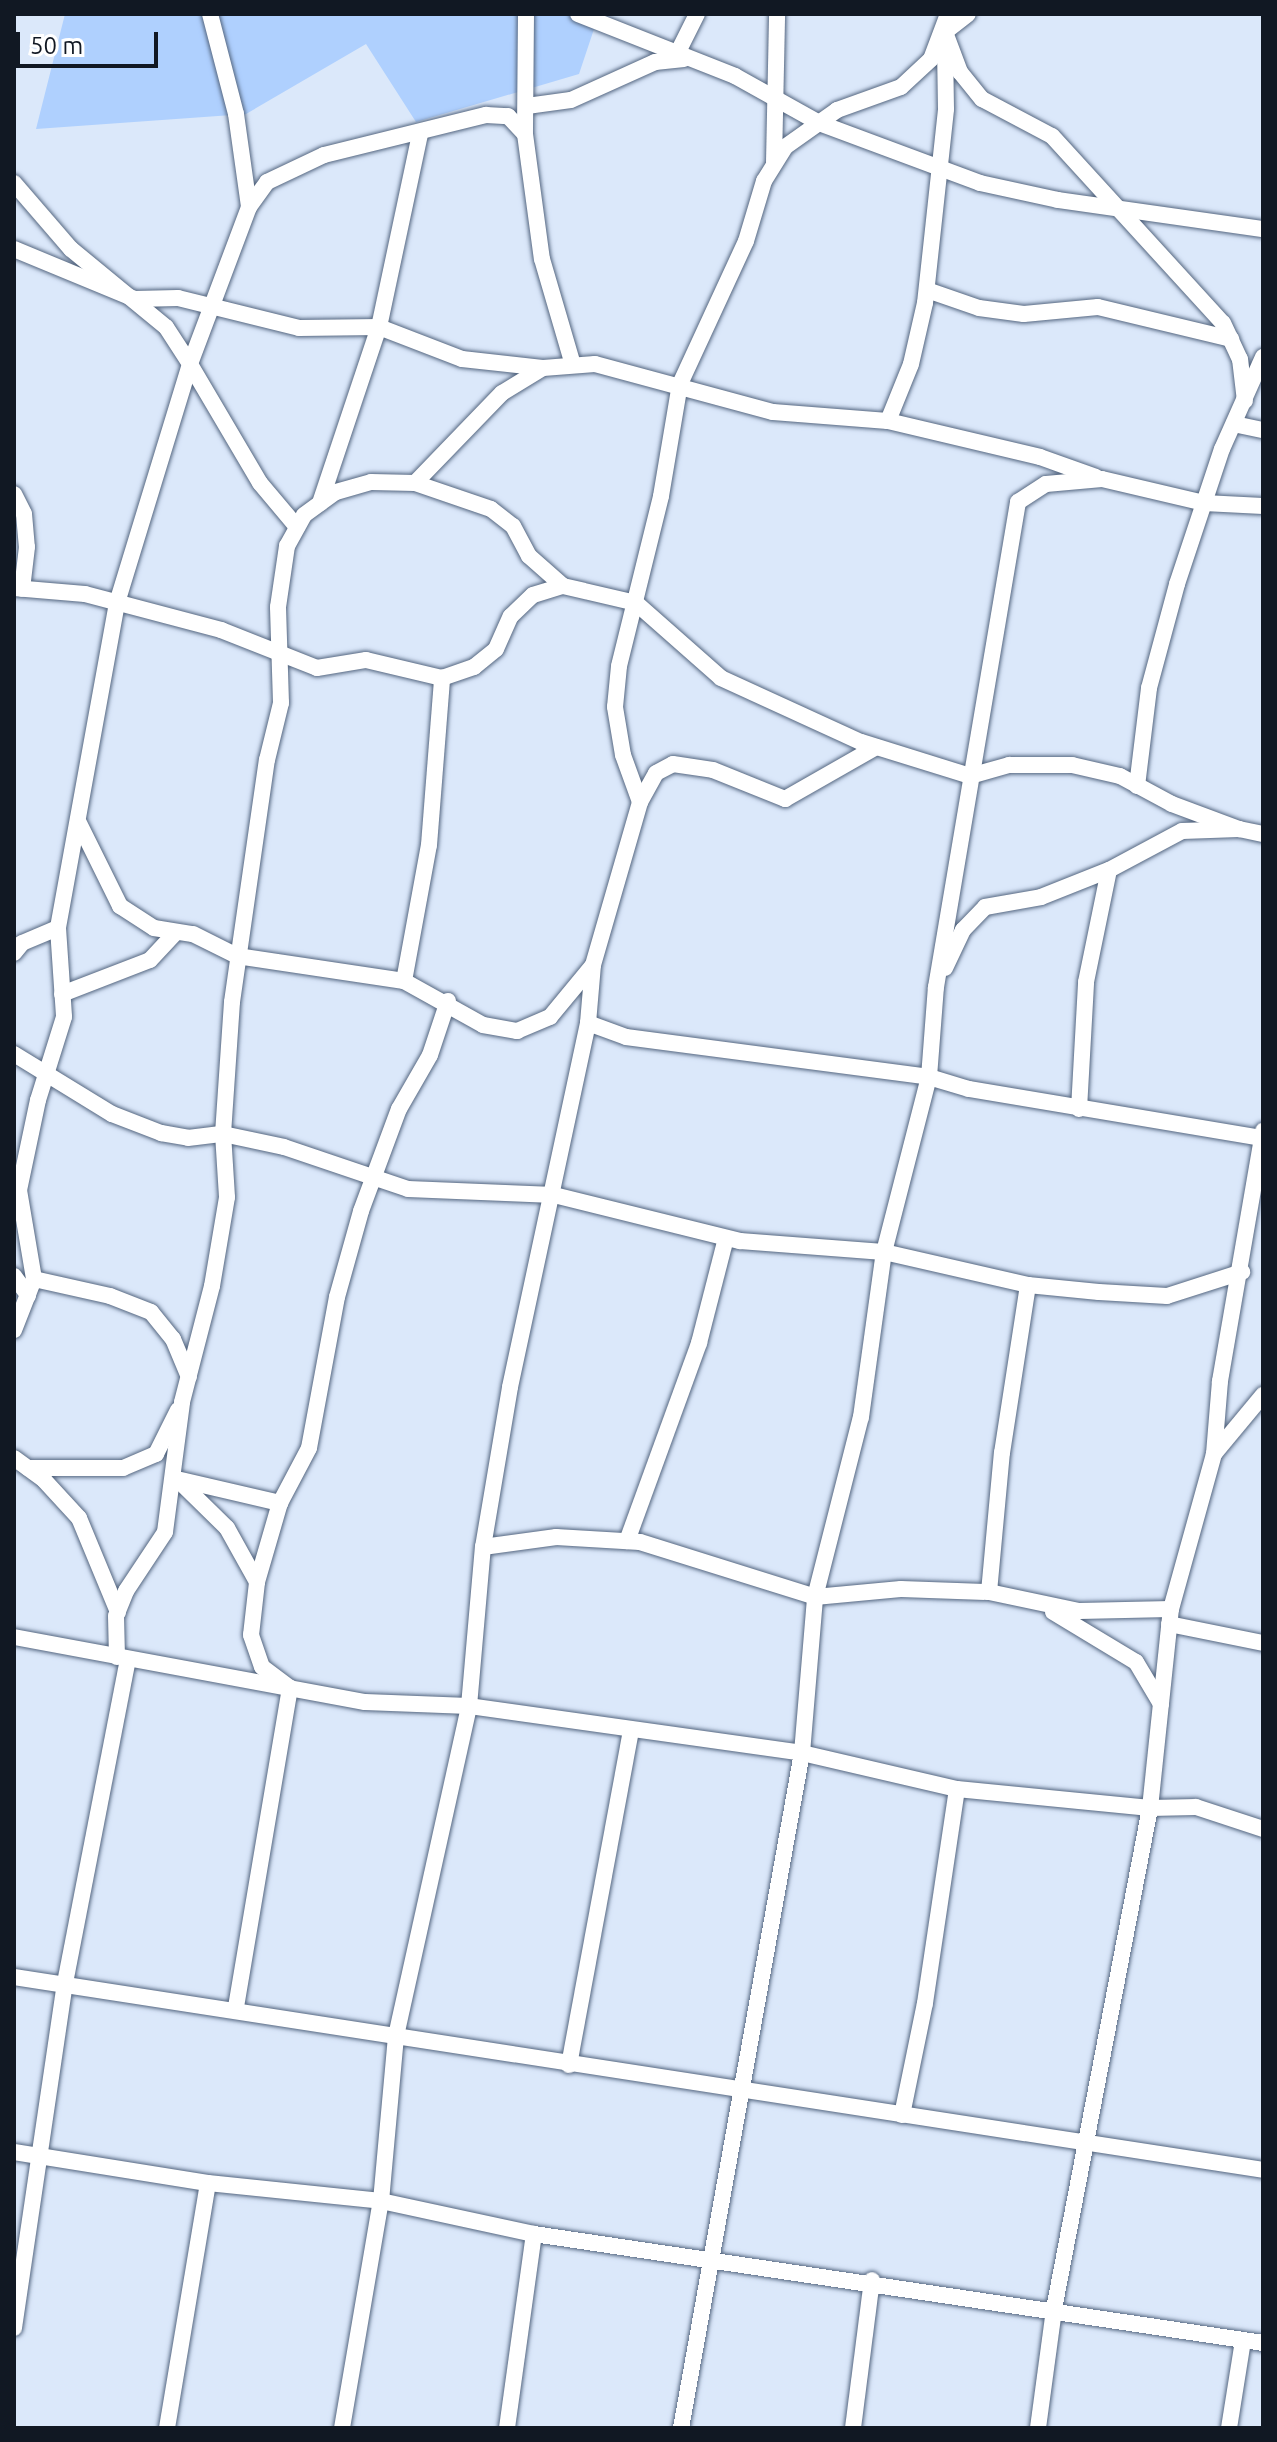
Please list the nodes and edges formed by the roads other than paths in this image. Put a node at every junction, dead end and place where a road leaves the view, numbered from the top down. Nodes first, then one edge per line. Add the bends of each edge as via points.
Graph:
1 (210, 14) edge
2 (526, 14) edge
3 (578, 14) edge
4 (697, 14) edge
5 (777, 14) edge
6 (948, 14) edge
7 (968, 14) edge
8 (945, 32) junction
9 (683, 56) junction
10 (775, 99) junction
11 (527, 106) junction
12 (819, 123) junction
13 (420, 134) junction
14 (525, 134) junction
15 (774, 164) junction
16 (941, 169) junction
17 (14, 183) edge
18 (249, 207) junction
19 (1121, 209) junction
20 (1263, 229) edge
21 (14, 249) edge
22 (927, 290) junction
23 (135, 299) junction
24 (211, 306) junction
25 (379, 327) junction
26 (1231, 339) junction
27 (1263, 358) edge
28 (190, 364) junction
29 (573, 365) junction
30 (543, 368) junction
31 (680, 384) junction
32 (1245, 401) junction
33 (888, 421) junction
34 (1234, 424) junction
35 (1263, 430) edge
36 (1102, 479) junction
37 (415, 483) junction
38 (14, 494) edge
39 (320, 503) junction
40 (1204, 503) junction
41 (1263, 506) edge
42 (297, 527) junction
43 (563, 586) junction
44 (18, 589) edge
45 (117, 603) junction
46 (636, 603) junction
47 (279, 655) junction
48 (442, 678) junction
49 (876, 747) junction
50 (970, 776) junction
51 (1137, 786) junction
52 (640, 802) junction
53 (79, 821) junction
54 (1239, 829) junction
55 (1263, 834) edge
56 (1109, 870) junction
57 (58, 928) junction
58 (176, 932) junction
59 (17, 944) edge
60 (237, 956) junction
61 (593, 965) junction
62 (404, 981) junction
63 (936, 987) junction
64 (62, 994) junction
65 (448, 1001) junction
66 (588, 1023) junction
67 (14, 1054) edge
68 (50, 1073) junction
69 (929, 1077) junction
70 (1079, 1109) junction
71 (1263, 1131) edge
72 (223, 1134) junction
73 (1262, 1138) edge
74 (373, 1176) junction
75 (554, 1195) junction
76 (1258, 1206) edge
77 (726, 1238) junction
78 (884, 1252) junction
79 (1242, 1272) junction
80 (14, 1276) edge
81 (1028, 1285) junction
82 (31, 1287) junction
83 (14, 1330) edge
84 (189, 1377) junction
85 (1263, 1395) edge
86 (182, 1402) junction
87 (1214, 1454) junction
88 (14, 1458) edge
89 (28, 1468) junction
90 (176, 1478) junction
91 (280, 1503) junction
92 (627, 1541) junction
93 (483, 1547) junction
94 (257, 1582) junction
95 (989, 1592) junction
96 (815, 1597) junction
97 (1032, 1601) junction
98 (118, 1612) junction
99 (1170, 1616) junction
100 (14, 1637) edge
101 (1263, 1643) edge
102 (122, 1658) junction
103 (290, 1688) junction
104 (1161, 1704) junction
105 (469, 1706) junction
106 (631, 1731) junction
107 (802, 1753) junction
108 (957, 1789) junction
109 (1150, 1808) junction
110 (1263, 1829) edge
111 (14, 1977) edge
112 (65, 1983) junction
113 (236, 2007) junction
114 (396, 2036) junction
115 (569, 2065) junction
116 (740, 2088) junction
117 (902, 2115) junction
118 (1087, 2143) junction
119 (14, 2152) edge
120 (36, 2157) junction
121 (1263, 2170) edge
122 (208, 2183) junction
123 (381, 2201) junction
124 (534, 2234) junction
125 (709, 2260) junction
126 (872, 2280) junction
127 (1054, 2309) junction
128 (14, 2328) edge
129 (1243, 2341) junction
130 (1263, 2343) edge
131 (167, 2428) edge
132 (342, 2428) edge
133 (507, 2428) edge
134 (681, 2428) edge
135 (853, 2428) edge
136 (1038, 2428) edge
137 (1229, 2428) edge

1 - 18 street via 236,114
2 - 11 street
3 - 9 street
4 - 9 street
5 - 10 street
6 - 8 street
7 - 8 street
8 - 12 street via 931,59 901,87 837,110
8 - 16 street
8 - 19 street via 960,72 982,99 1052,136
9 - 10 street
9 - 11 street via 655,62 571,100
10 - 12 street
10 - 15 street
11 - 14 street
12 - 15 street via 785,147
12 - 16 street
13 - 14 street via 486,115 508,116
13 - 18 street via 324,155 267,182
13 - 25 street
14 - 29 street via 542,259
15 - 31 street via 746,241
16 - 19 street via 1058,200
16 - 22 street
17 - 23 street via 71,249
18 - 24 street
19 - 20 street
19 - 26 street via 1154,253 1223,323
21 - 23 street
22 - 26 street via 979,308 1024,314 1098,307
22 - 33 street via 911,364
23 - 24 street via 178,298
23 - 28 street via 166,327
24 - 25 street via 299,328
24 - 28 street
25 - 30 street via 462,359
25 - 39 street
26 - 32 street via 1240,359
27 - 32 street
28 - 42 street via 260,483
28 - 45 street
29 - 30 street
29 - 31 street via 595,364
30 - 37 street via 502,393
31 - 33 street via 773,412
31 - 46 street
32 - 34 street
33 - 36 street via 1040,457
34 - 35 street
34 - 40 street
36 - 40 street
36 - 50 street via 1046,484 1018,502
37 - 39 street via 371,482 336,492
37 - 43 street via 491,509 513,526 529,556
38 - 44 street via 24,514 27,547
39 - 42 street
40 - 41 street
40 - 51 street via 1149,688
42 - 47 street via 287,546 282,576
43 - 46 street
43 - 48 street via 533,595 511,616 496,649 474,667
44 - 45 street via 85,594
45 - 47 street via 221,630
45 - 53 street
46 - 49 street via 721,678
46 - 52 street via 619,666 615,707 623,755
47 - 48 street via 317,668 366,660
47 - 60 street via 281,703 267,760
48 - 62 street via 429,845
49 - 50 street
49 - 52 street via 785,799 713,770 673,764 656,773
50 - 51 street via 1009,765 1072,765
50 - 63 street
51 - 54 street
52 - 61 street
53 - 57 street
53 - 58 street via 120,906 154,928
54 - 55 street
54 - 56 street via 1182,831
56 - 63 street via 1041,897 985,907 963,930
56 - 70 street via 1086,982
57 - 59 street
57 - 64 street
58 - 60 street
58 - 64 street via 150,960
60 - 62 street
60 - 72 street
61 - 65 street via 550,1017 517,1031 483,1025
61 - 66 street
62 - 65 street
63 - 69 street
64 - 68 street via 64,1017
65 - 74 street via 430,1055 399,1109
66 - 69 street via 626,1037
66 - 75 street
67 - 68 street
68 - 72 street via 112,1114 161,1133 188,1138
68 - 82 street via 38,1100 19,1190
69 - 70 street
69 - 78 street
70 - 73 street
71 - 73 street
72 - 74 street
72 - 84 street via 227,1197
73 - 76 street
74 - 75 street via 408,1189 450,1194
74 - 91 street via 337,1297 309,1448
75 - 77 street
75 - 93 street via 510,1387
76 - 79 street
77 - 78 street
77 - 92 street via 699,1343
78 - 81 street
78 - 96 street via 861,1417
79 - 81 street via 1167,1296
79 - 87 street via 1220,1381
80 - 82 street
81 - 95 street via 1002,1453
82 - 83 street
82 - 84 street via 110,1296 151,1312 173,1339
84 - 86 street
85 - 87 street
86 - 89 street via 156,1454 123,1468
86 - 90 street
87 - 99 street
88 - 89 street
89 - 98 street via 79,1518
90 - 91 street
90 - 94 street via 227,1528
90 - 98 street via 165,1532
91 - 94 street
92 - 93 street via 556,1537
92 - 96 street
93 - 105 street
94 - 103 street via 251,1635 262,1667
95 - 96 street via 901,1589
95 - 97 street
96 - 107 street
97 - 99 street via 1079,1611
97 - 104 street via 1086,1628 1136,1662
98 - 102 street
99 - 101 street
99 - 104 street
100 - 102 street
102 - 103 street
102 - 112 street
103 - 105 street via 365,1702
103 - 113 street
104 - 109 street
105 - 106 street
105 - 114 street
106 - 107 street
106 - 115 street
107 - 108 street
107 - 116 street
108 - 109 street
108 - 117 street via 925,2003
109 - 110 street via 1196,1807
109 - 118 street
111 - 112 street
112 - 113 street
112 - 120 street
113 - 114 street
114 - 115 street
114 - 123 street
115 - 116 street
116 - 117 street
116 - 125 street
117 - 118 street
118 - 121 street
118 - 127 street
119 - 120 street
120 - 122 street
120 - 128 street
122 - 123 street
122 - 131 street
123 - 124 street
123 - 132 street
124 - 125 street
124 - 133 street
125 - 126 street
125 - 134 street
126 - 127 street
126 - 135 street
127 - 129 street
127 - 136 street
129 - 130 street
129 - 137 street

